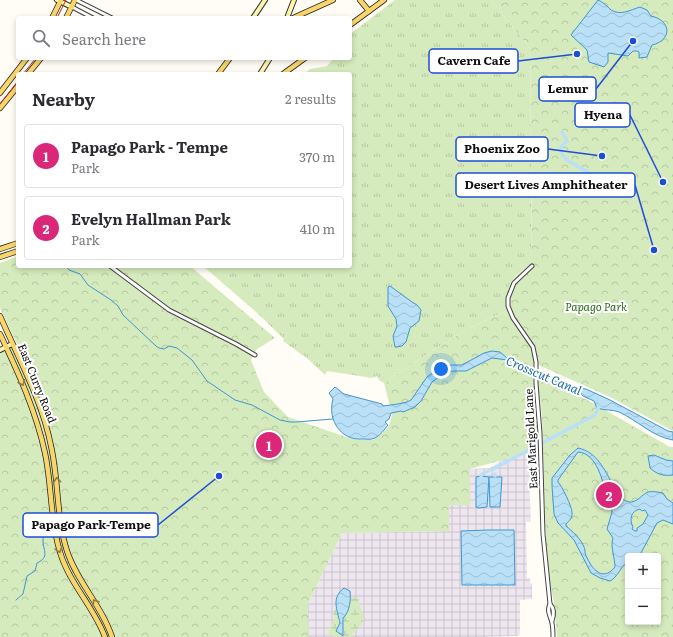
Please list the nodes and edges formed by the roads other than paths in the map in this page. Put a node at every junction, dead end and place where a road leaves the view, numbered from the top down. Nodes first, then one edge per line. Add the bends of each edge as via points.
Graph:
1 (76, 0) edge
2 (265, 0) edge
3 (294, 0) edge
4 (333, 0) edge
5 (360, 0) edge
6 (384, 0) edge
7 (59, 1) edge
8 (72, 7) junction
9 (368, 11) junction
10 (53, 16) edge
11 (67, 16) edge
12 (90, 16) edge
13 (108, 16) edge
14 (254, 16) edge
15 (288, 16) edge
16 (297, 16) edge
17 (352, 23) edge
18 (25, 60) edge
19 (38, 60) edge
20 (228, 60) edge
21 (269, 60) edge
22 (302, 60) edge
23 (16, 72) edge
24 (16, 72) edge
25 (30, 72) edge
26 (220, 72) edge
27 (261, 72) edge
28 (286, 72) edge
29 (16, 88) edge
30 (0, 93) edge
31 (0, 108) edge
32 (16, 244) edge
33 (0, 248) edge
34 (16, 252) edge
35 (0, 257) edge
36 (532, 266) dead end
37 (113, 268) edge
38 (0, 316) edge
39 (0, 334) edge
40 (12, 344) junction
41 (6, 347) junction
42 (0, 350) edge
43 (255, 355) dead end
44 (105, 637) edge
45 (112, 637) edge
46 (554, 637) edge

1 - 8 main road
1 - 13 street
2 - 14 street
3 - 15 street
4 - 16 main road
5 - 9 main road
6 - 9 main road
7 - 8 street
7 - 10 main road
8 - 11 main road
8 - 12 street
9 - 17 main road
18 - 23 main road
19 - 25 main road
20 - 26 main road
21 - 27 street
22 - 28 main road
24 - 30 main road
29 - 31 main road
32 - 33 main road
34 - 35 main road
36 - 46 street, East Marigold Lane via 514,283 508,298 508,306 533,347 536,362 543,534 550,604 554,615
37 - 43 street via 169,310
38 - 40 main road, East Curry Road
39 - 41 main road, East Curry Road
40 - 41 street
45 -> 40 main road, East Curry Road via 102,613 81,582 68,553 61,527 51,444 39,405
41 - 42 street
41 -> 44 main road, East Curry Road via 32,406 41,435 60,552 69,573 96,615

